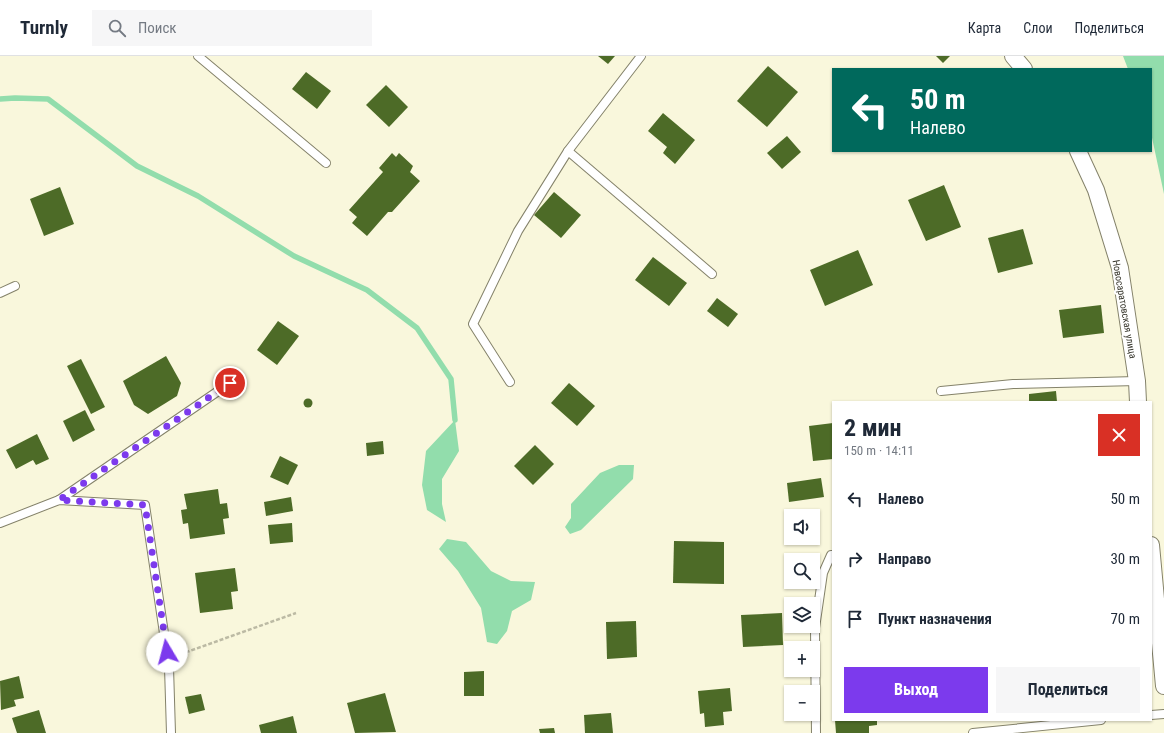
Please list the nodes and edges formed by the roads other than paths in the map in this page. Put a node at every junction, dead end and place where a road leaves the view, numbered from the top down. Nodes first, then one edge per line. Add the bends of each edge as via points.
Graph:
1 (198, 56) edge
2 (641, 56) edge
3 (1013, 56) edge
4 (1023, 68) edge
5 (568, 151) junction
6 (1078, 152) edge
7 (326, 163) dead end
8 (712, 274) dead end
9 (15, 286) dead end
10 (0, 293) edge
11 (1137, 381) junction
12 (510, 382) dead end
13 (230, 383) dead end
14 (941, 391) dead end
15 (1138, 401) edge
16 (59, 500) junction
17 (0, 523) edge
18 (832, 555) edge
19 (1152, 556) edge
20 (1164, 686) edge
21 (1164, 714) edge
22 (1152, 715) edge
23 (1091, 721) edge
24 (171, 733) edge
25 (816, 733) edge
26 (973, 733) edge

1 - 7 lane
2 - 5 lane
3 - 4 street
5 - 8 lane
5 - 12 lane via 518,230 473,324
6 - 11 street, Новосаратовская улица via 1096,190 1120,268
9 - 10 lane
11 - 14 lane via 1013,384
11 - 15 street, Новосаратовская улица
13 - 16 lane
16 - 17 lane
16 - 24 lane via 145,505 169,667
18 - 25 lane via 823,573 815,628
19 - 20 street
21 - 22 lane
23 - 26 lane

